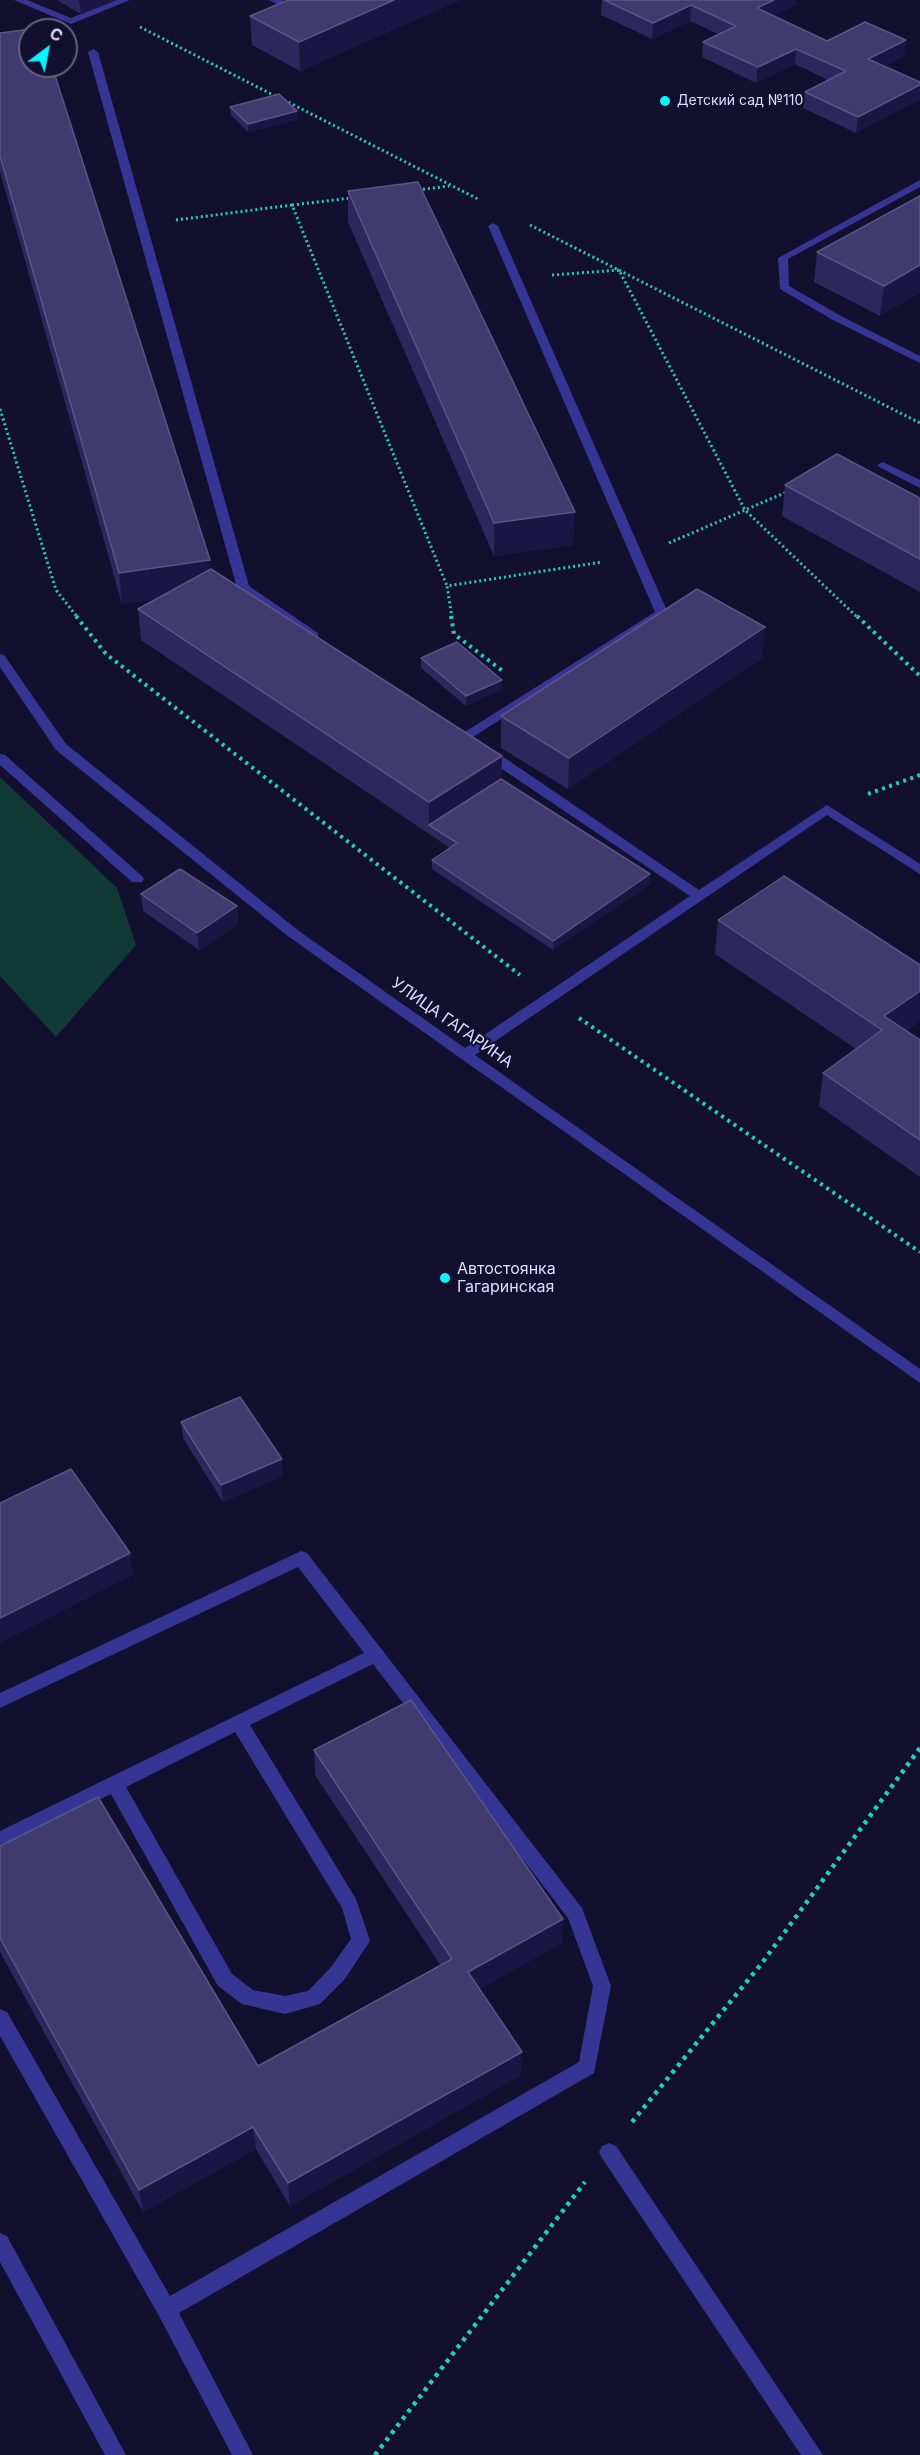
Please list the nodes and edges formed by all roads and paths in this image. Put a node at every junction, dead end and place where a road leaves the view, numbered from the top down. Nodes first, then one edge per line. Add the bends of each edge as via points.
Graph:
1 (19, 0) edge
2 (125, 0) edge
3 (274, 0) edge
4 (308, 0) edge
5 (93, 52) dead end
6 (920, 183) edge
7 (451, 186) dead end
8 (417, 190) edge
9 (360, 197) edge
10 (292, 206) junction
11 (141, 224) junction
12 (493, 226) dead end
13 (515, 278) junction
14 (920, 360) edge
15 (0, 409) edge
16 (883, 465) dead end
17 (920, 485) edge
18 (447, 586) dead end
19 (320, 640) edge
20 (0, 658) edge
21 (920, 676) edge
22 (0, 758) edge
23 (920, 775) edge
24 (828, 809) junction
25 (920, 870) edge
26 (137, 879) dead end
27 (699, 896) junction
28 (549, 998) junction
29 (465, 1054) junction
30 (920, 1252) edge
31 (920, 1377) edge
32 (376, 1655) junction
33 (0, 1701) edge
34 (239, 1723) junction
35 (920, 1748) edge
36 (115, 1784) junction
37 (0, 1840) edge
38 (0, 2018) edge
39 (609, 2152) junction
40 (0, 2243) edge
41 (166, 2309) junction
42 (116, 2455) edge
43 (243, 2455) edge
44 (375, 2455) edge
45 (813, 2455) edge

1 - 2 street via 72,21
3 - 4 street via 291,8
5 - 11 street
6 - 14 street via 783,258 784,287
7 - 8 path
9 - 10 path
10 - 11 path
10 - 18 path
11 - 19 street via 243,588
12 - 13 street
13 - 21 path via 619,270 745,510
13 - 27 street via 662,613 461,735
15 - 28 path via 56,590 106,654
16 - 17 street
20 - 29 street, УЛИЦА ГАГАРИНА via 61,747 294,934
22 - 26 street
23 - 24 path
24 - 25 street
24 - 27 street
27 - 28 street
28 - 29 street
28 - 30 path
29 - 31 street, УЛИЦА ГАГАРИНА
32 - 33 street via 301,1558
32 - 34 street
32 - 41 street via 576,1914 602,1986 587,2067
34 - 36 street
34 - 36 street via 350,1905 362,1941 313,1998 285,2005 267,2002 249,1998 225,1980
35 - 39 path via 762,1964
36 - 37 street
38 - 41 street
39 - 44 path
39 - 45 street
40 - 42 street
41 - 43 street

